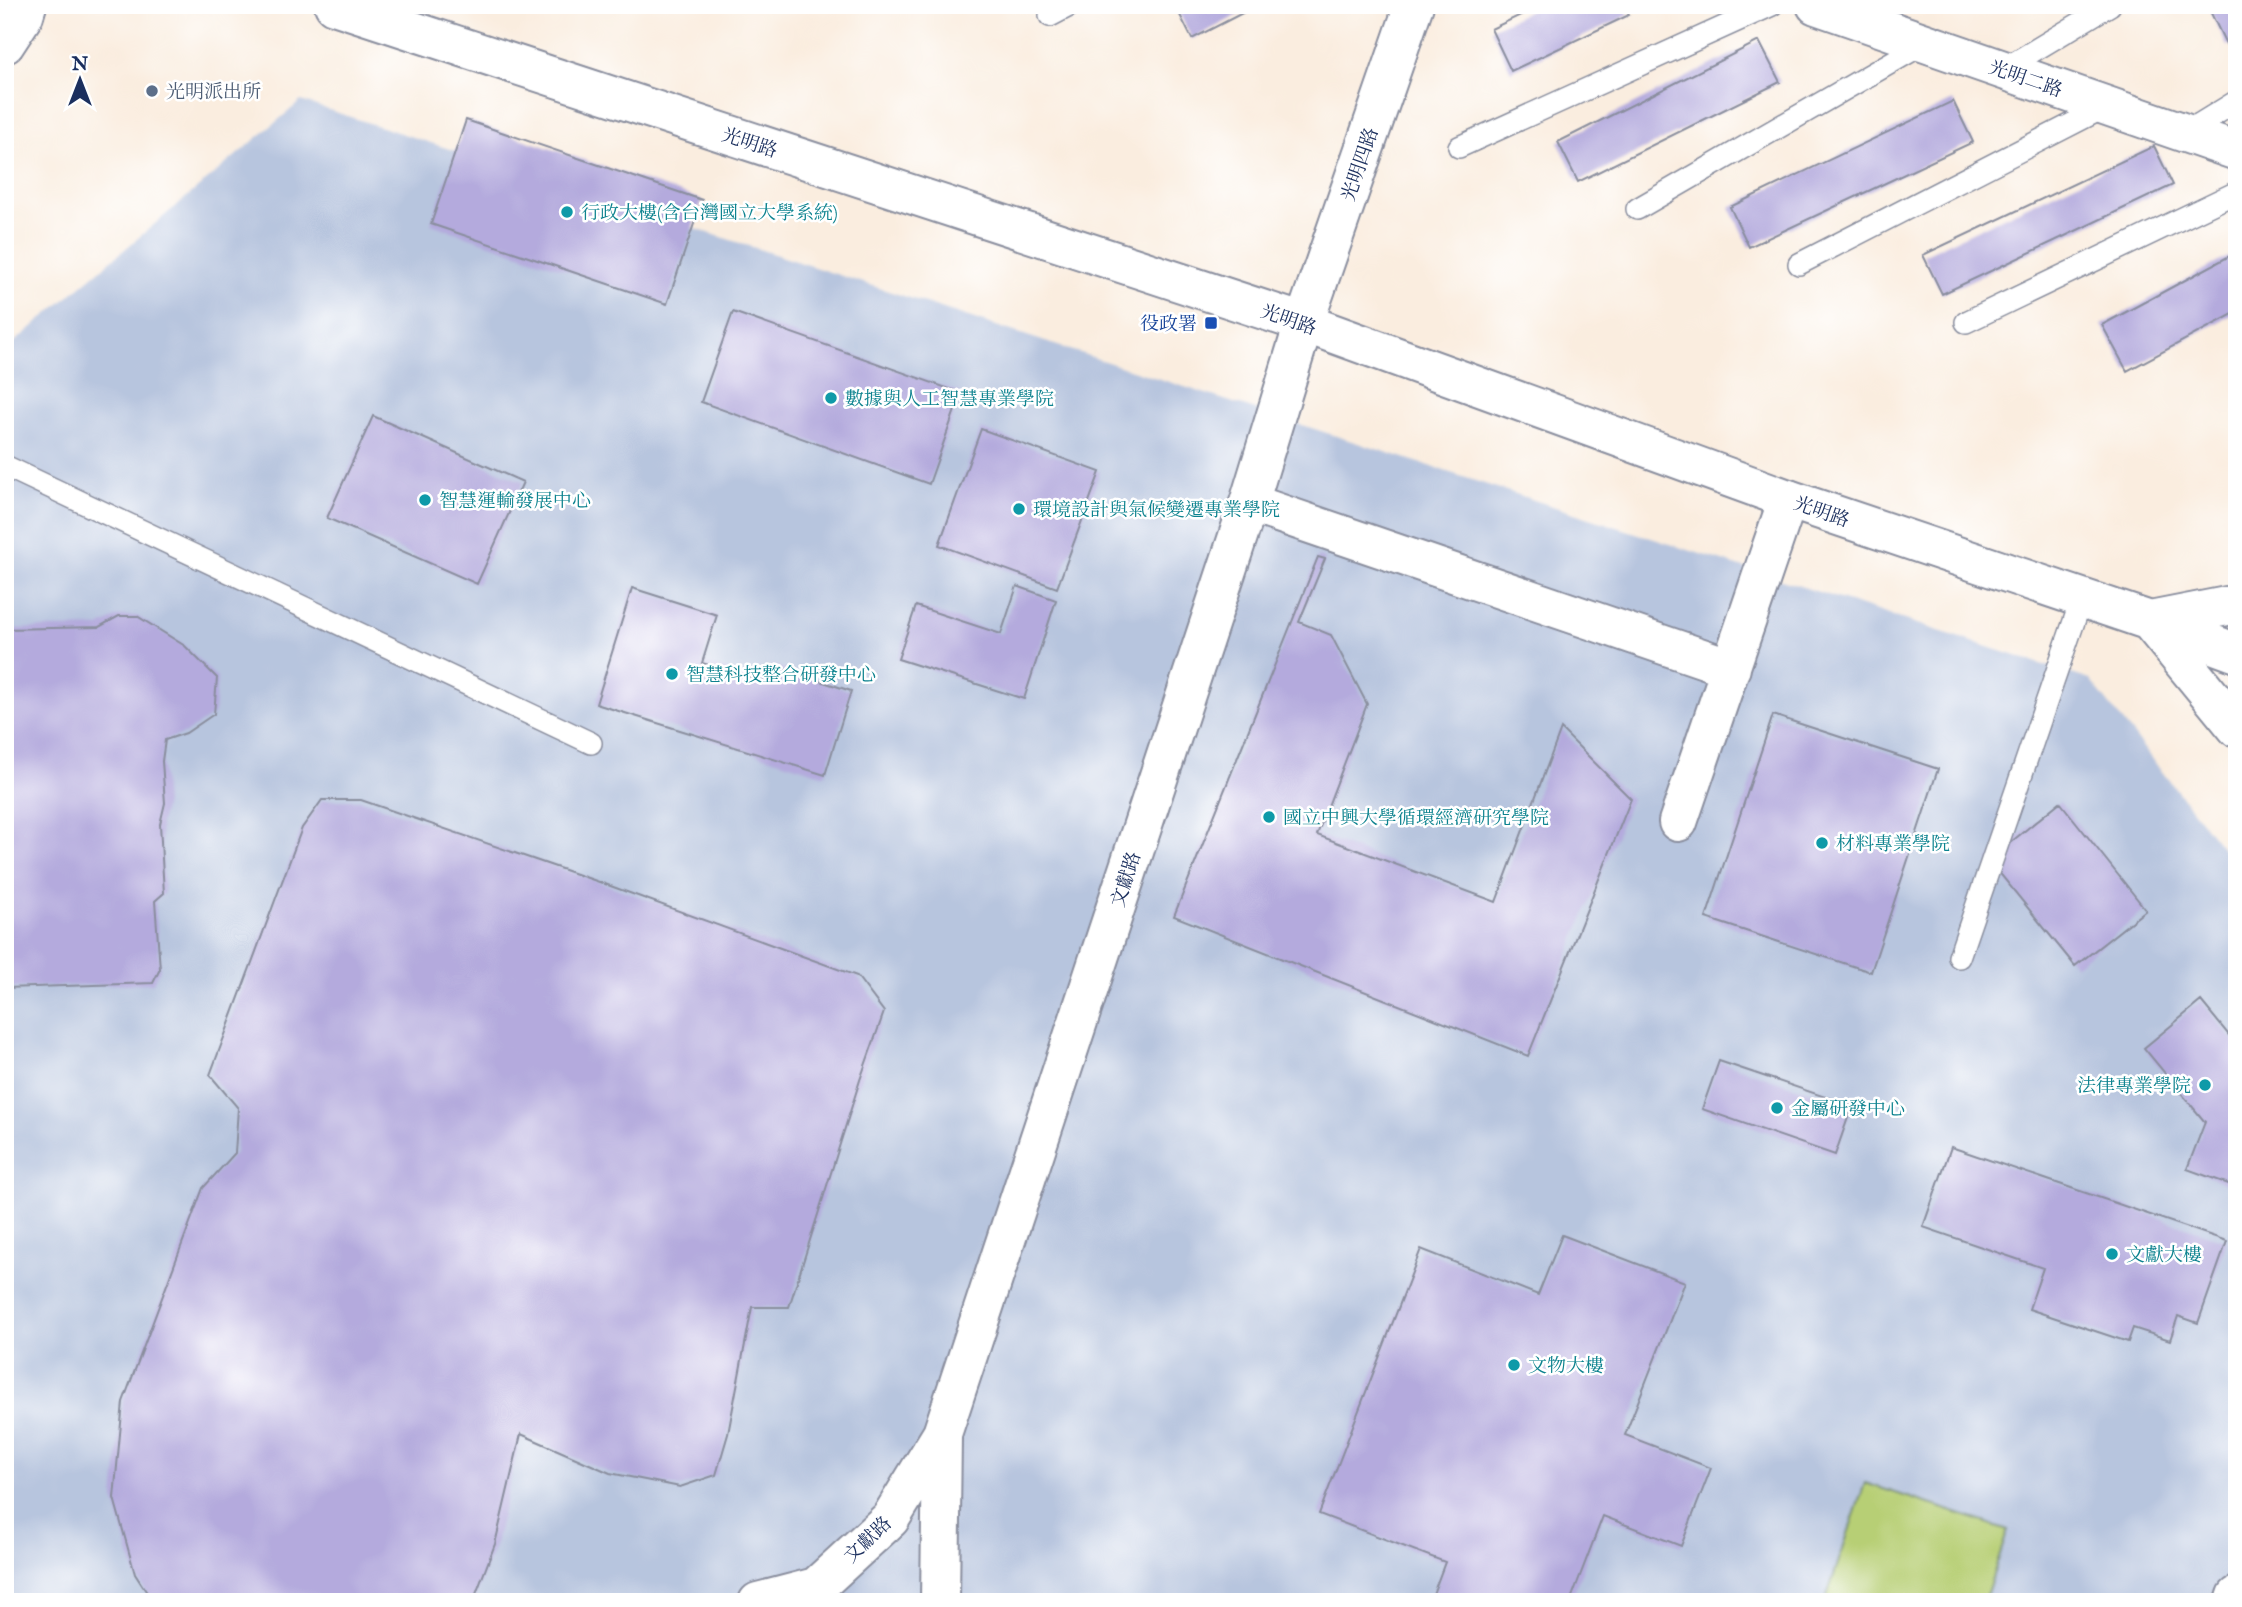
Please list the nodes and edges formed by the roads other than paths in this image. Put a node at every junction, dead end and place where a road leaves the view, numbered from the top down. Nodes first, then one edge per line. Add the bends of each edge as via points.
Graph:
1 (27, 5) edge
2 (334, 5) edge
3 (1071, 5) edge
4 (1414, 5) edge
5 (1772, 5) edge
6 (1816, 5) edge
7 (2110, 5) edge
8 (1050, 16) dead end
9 (1925, 43) junction
10 (5, 44) edge
11 (2002, 70) junction
12 (2237, 101) edge
13 (2107, 106) junction
14 (2185, 133) junction
15 (1459, 148) dead end
16 (2237, 151) edge
17 (2237, 192) edge
18 (1637, 209) dead end
19 (1799, 264) dead end
20 (1966, 321) dead end
21 (1304, 323) junction
22 (5, 466) edge
23 (1788, 499) junction
24 (1249, 503) junction
25 (2082, 598) junction
26 (2237, 604) edge
27 (2150, 621) junction
28 (2237, 653) edge
29 (1731, 668) junction
30 (2237, 728) edge
31 (591, 743) dead end
32 (1678, 822) dead end
33 (1959, 957) dead end
34 (942, 1434) junction
35 (2237, 1596) edge
36 (758, 1602) edge
37 (940, 1602) edge
38 (2235, 1602) edge

1 - 10 street
2 - 21 street, 光明路
3 - 8 lane
4 - 21 street, 光明四路
5 - 15 lane
6 - 9 street, 光明二路
7 - 11 lane
9 - 11 street, 光明二路
9 - 18 lane
11 - 13 street, 光明二路
12 - 14 lane
13 - 14 street, 光明二路
13 - 19 lane
14 - 16 street, 光明二路
17 - 20 lane
21 - 23 street, 光明路
21 - 24 street, 文獻路
22 - 31 lane
23 - 25 street, 光明路
23 - 29 street
24 - 29 street
24 - 34 street, 文獻路
25 - 27 street, 光明路
25 - 33 lane
26 - 27 street
27 - 28 street, 光明路
27 - 30 street
29 - 32 street
34 - 36 street, 文獻路 via 890,1519 825,1579 816,1587
34 - 37 street, 文獻路
35 - 38 street

